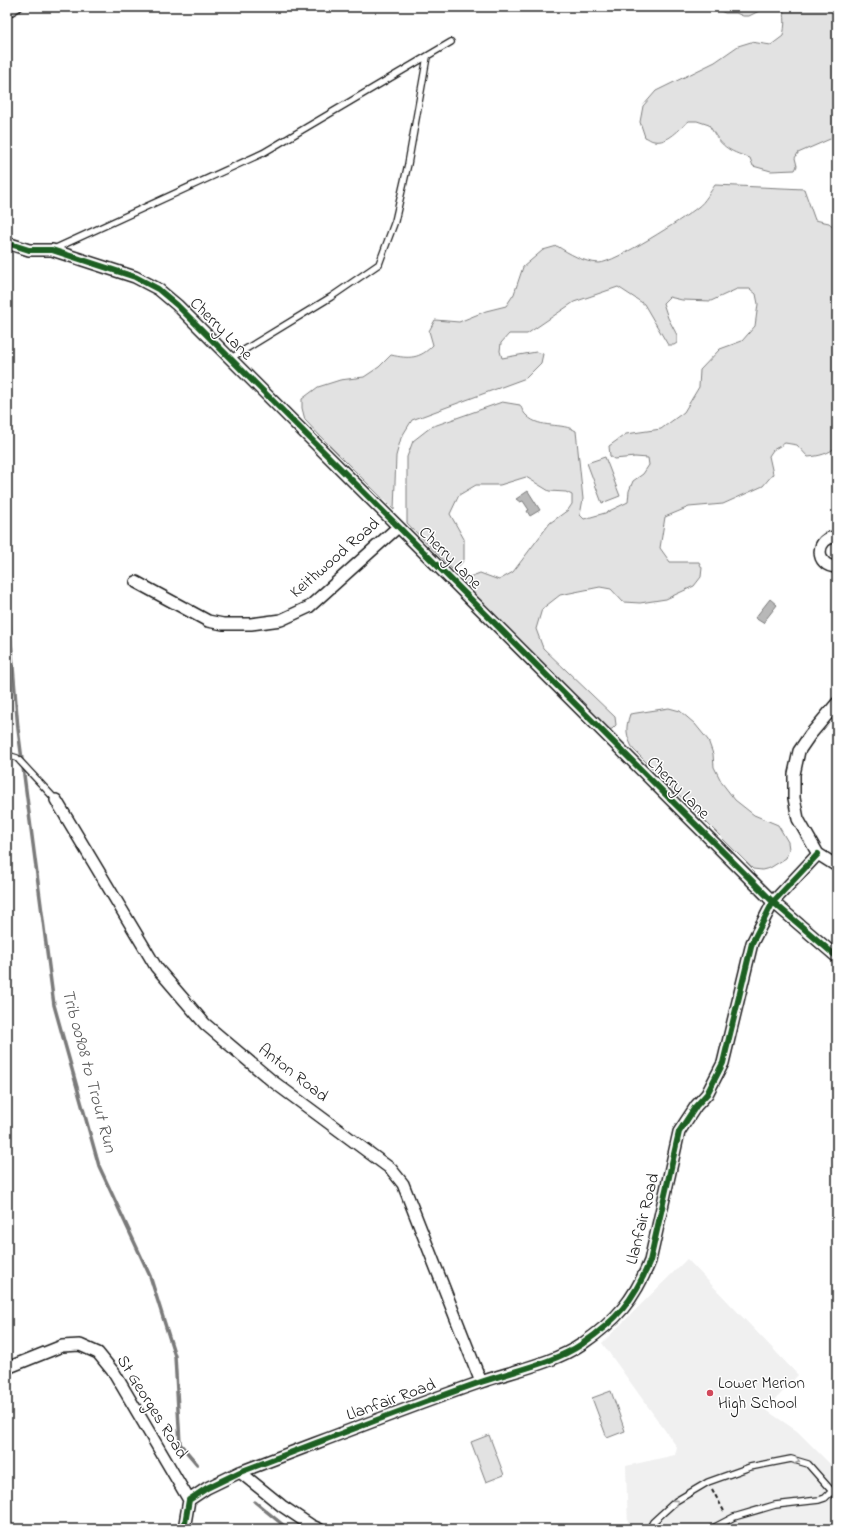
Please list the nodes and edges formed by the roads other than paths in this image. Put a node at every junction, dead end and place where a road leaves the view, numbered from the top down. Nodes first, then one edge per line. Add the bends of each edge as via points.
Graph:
1 (20, 7) edge
2 (7, 15) edge
3 (451, 42) dead end
4 (427, 57) junction
5 (7, 244) edge
6 (52, 250) junction
7 (231, 358) junction
8 (398, 527) junction
9 (837, 537) edge
10 (837, 567) edge
11 (136, 582) dead end
12 (837, 703) edge
13 (7, 755) edge
14 (56, 800) joint
15 (818, 854) junction
16 (837, 866) edge
17 (773, 902) junction
18 (837, 957) edge
19 (7, 1368) edge
20 (481, 1382) junction
21 (240, 1472) junction
22 (832, 1492) junction
23 (837, 1497) edge
24 (189, 1500) junction
25 (184, 1529) edge
26 (319, 1529) edge
27 (649, 1529) edge
28 (711, 1529) edge

1 - 2 lane
3 - 4 lane
4 - 6 lane via 263,153
4 - 7 lane via 395,221 379,264 331,297
5 - 6 street, Cherry Lane via 29,250
6 - 7 street, Cherry Lane via 135,277 158,289
7 - 8 street, Cherry Lane
8 - 11 street, Keithwood Road via 309,607 281,620 251,624 208,621
8 - 17 street, Cherry Lane
9 - 10 street via 825,541 820,553 827,565
12 - 15 street via 799,751 794,774 794,798 798,819
13 - 14 lane via 17,758
14 - 20 street, Anton Road via 156,967 205,1024 271,1080 392,1169 403,1184
15 - 16 street
15 - 17 street, Llanfair Road
17 - 18 street, Cherry Lane
17 - 20 street, Llanfair Road via 752,943 723,1063 707,1094 679,1132 650,1261 643,1280 625,1308 607,1326 581,1344 560,1356
19 - 24 street, St Georges Road via 62,1346 80,1345 98,1353 115,1374
20 - 21 street, Llanfair Road
21 - 24 street, Llanfair Road
21 - 26 street via 282,1506
22 - 23 lane
27 -> 22 lane via 676,1501 708,1482 750,1467 791,1459 808,1464
22 - 28 lane via 819,1500 775,1505 728,1520
24 - 25 street

